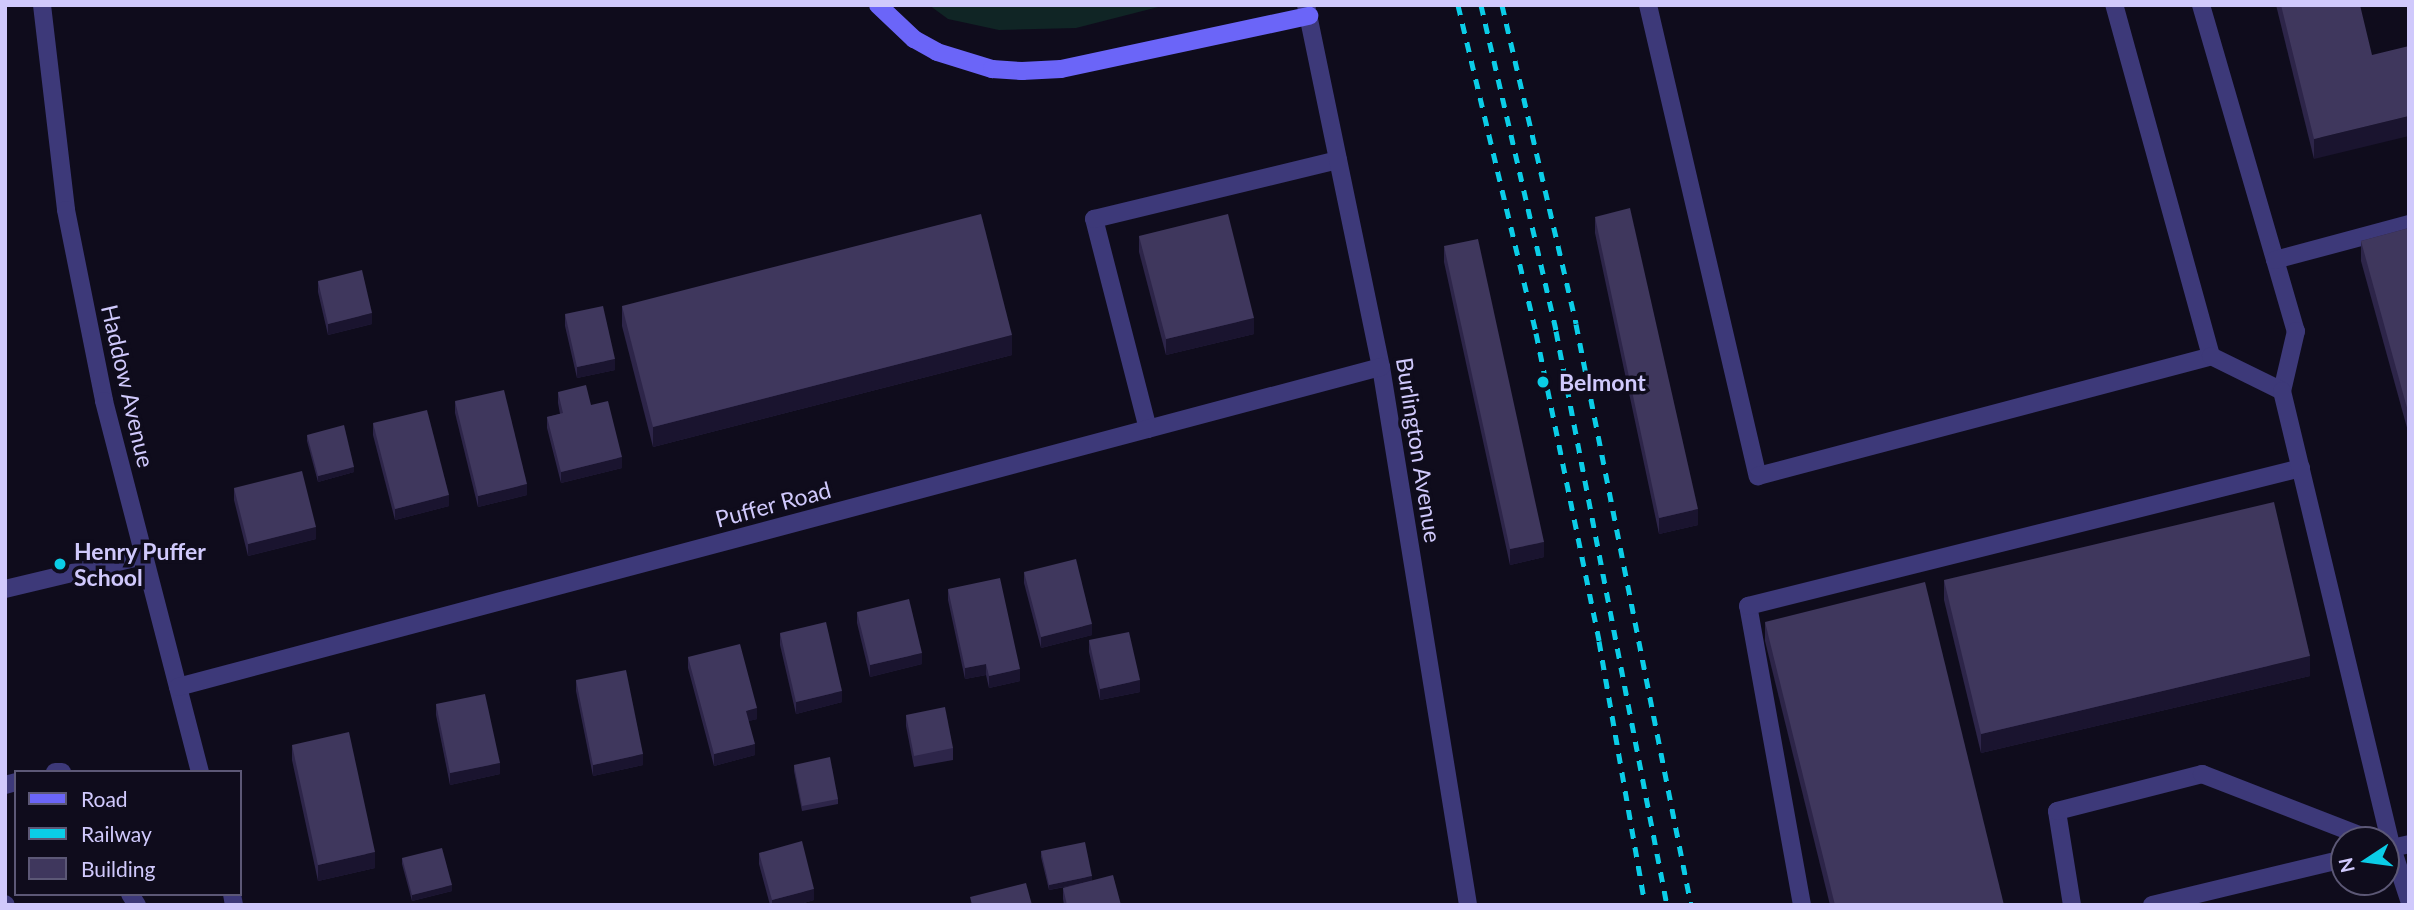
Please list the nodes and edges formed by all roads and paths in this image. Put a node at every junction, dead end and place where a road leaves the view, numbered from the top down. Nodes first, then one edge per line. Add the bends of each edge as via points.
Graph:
1 (42, 5) edge
2 (878, 5) edge
3 (1648, 5) edge
4 (2115, 5) edge
5 (2201, 5) edge
6 (1308, 11) edge
7 (1338, 160) junction
8 (2409, 223) edge
9 (2276, 260) junction
10 (2211, 356) junction
11 (1381, 367) junction
12 (2282, 391) junction
13 (1148, 429) junction
14 (2301, 468) junction
15 (144, 556) junction
16 (5, 589) edge
17 (178, 687) junction
18 (199, 770) edge
19 (2336, 826) edge
20 (2388, 826) edge
21 (2330, 862) edge
22 (2400, 870) edge
23 (2409, 900) edge
24 (1468, 905) edge
25 (1802, 905) edge
26 (2072, 905) edge
27 (2152, 905) edge

1 - 15 street, Haddow Avenue via 66,210 104,401
2 - 6 main road via 914,39 937,52 982,67 1022,71 1061,69
3 - 10 street via 1758,477
4 - 10 street
5 - 9 street
6 - 7 street, Burlington Avenue
7 - 11 street, Burlington Avenue
7 - 13 street via 1094,219
8 - 9 street
9 - 12 street via 2297,331
10 - 12 street
11 - 13 street, Puffer Road
11 - 24 street, Burlington Avenue
12 - 14 street
13 - 17 street, Puffer Road
14 - 20 street
14 - 25 street via 1748,606
15 - 16 street
15 - 17 street, Haddow Avenue
17 - 18 street, Haddow Avenue
19 - 26 street via 2202,774 2057,811
21 - 27 street
22 - 23 street

